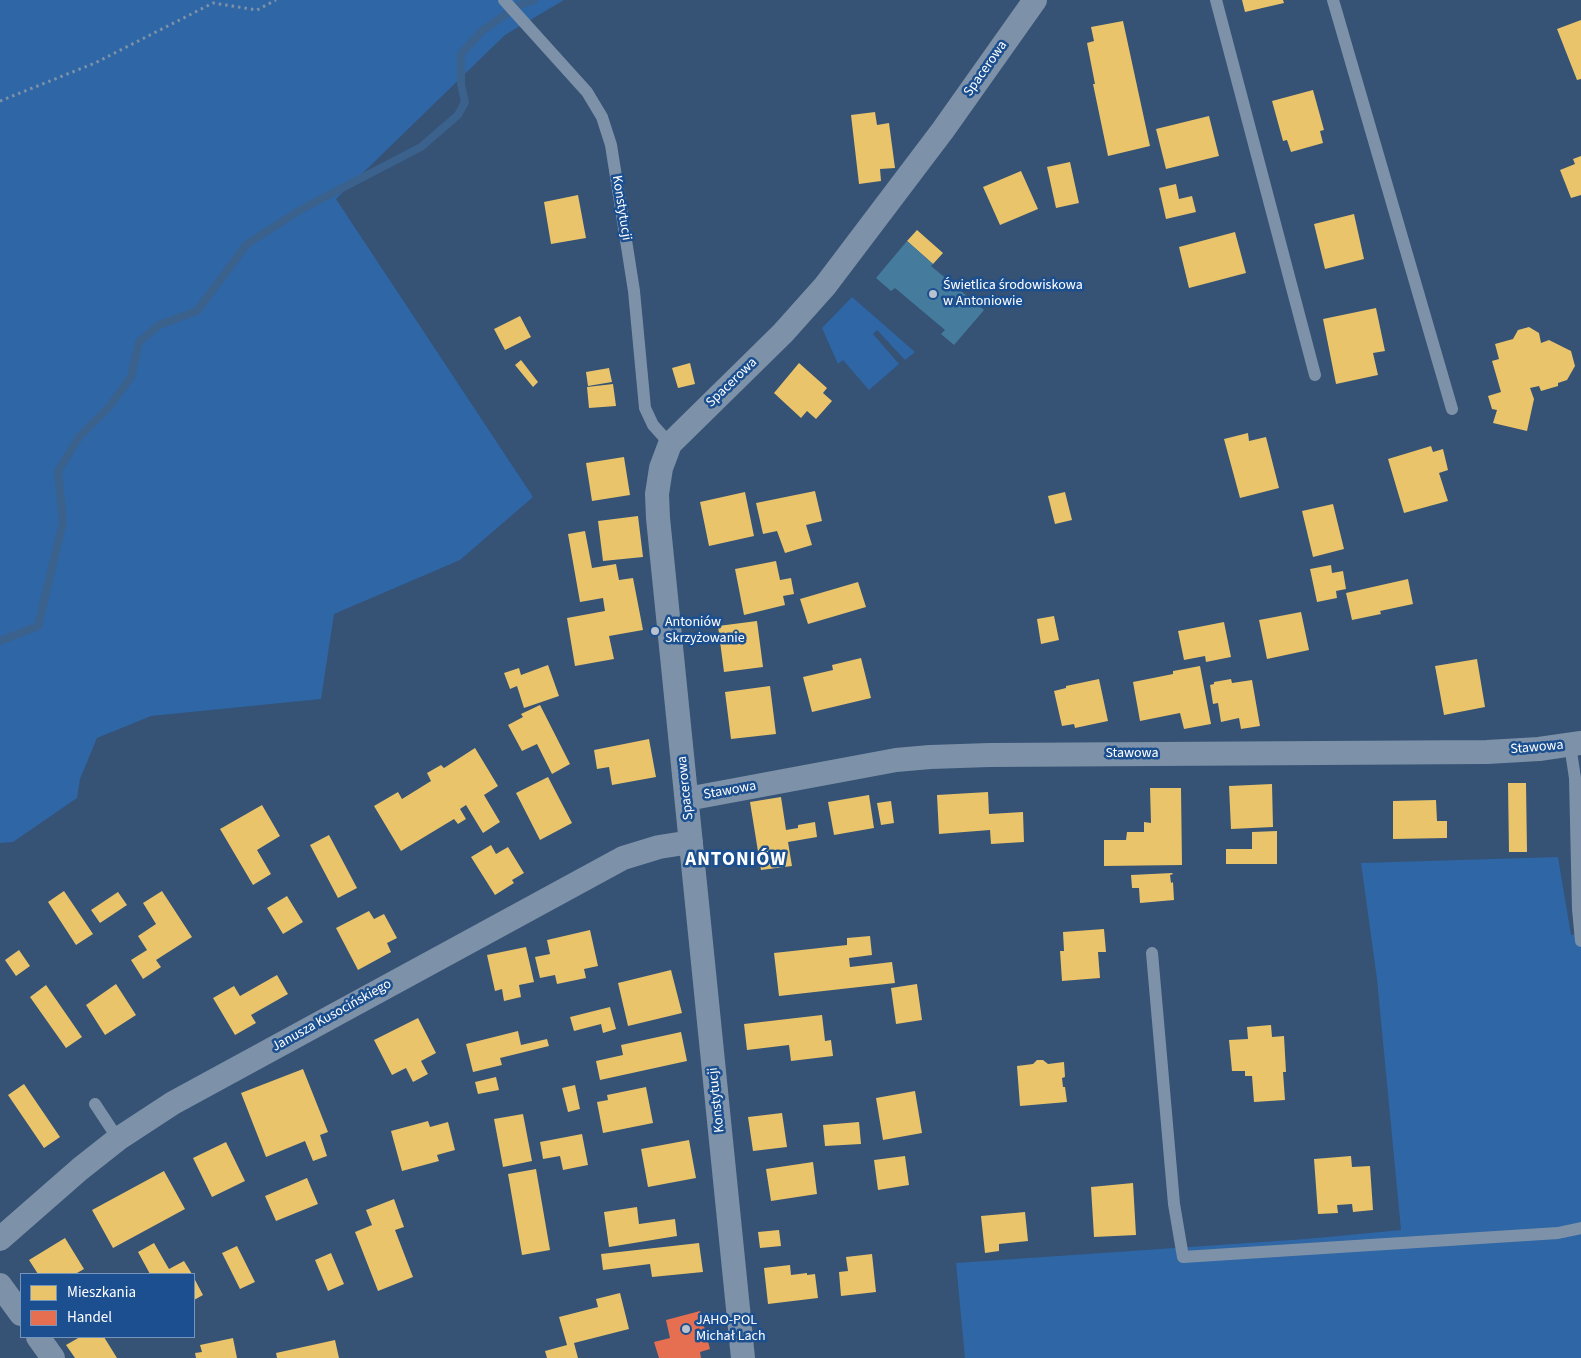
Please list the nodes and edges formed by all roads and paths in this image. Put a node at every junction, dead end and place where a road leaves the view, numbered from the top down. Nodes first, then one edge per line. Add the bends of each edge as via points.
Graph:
1 (276, 0) edge
2 (504, 0) edge
3 (1035, 0) edge
4 (1216, 0) edge
5 (1333, 0) edge
6 (0, 102) edge
7 (1315, 376) dead end
8 (1452, 409) dead end
9 (670, 444) junction
10 (1576, 744) edge
11 (687, 799) junction
12 (691, 842) junction
13 (1581, 941) edge
14 (1152, 953) dead end
15 (95, 1104) dead end
16 (118, 1139) junction
17 (1581, 1228) edge
18 (0, 1239) edge
19 (0, 1285) edge
20 (20, 1313) edge
21 (39, 1338) edge
22 (53, 1358) edge
23 (743, 1358) edge

1 - 6 path via 257,10 213,3 95,63
2 - 9 lane, Konstytucji via 588,92 602,117 611,145 634,291 645,408 653,425
3 - 9 street, Spacerowa via 943,130 824,286 783,333
4 - 7 lane
5 - 8 lane
9 - 11 street, Spacerowa via 660,468 657,504
10 - 11 street, Stawowa via 1487,752 930,757 896,760
10 - 13 lane
11 - 12 street, Spacerowa
12 - 16 street, Janusza Kusocińskiego via 644,850 612,864 173,1103
12 - 23 street, Konstytucji
14 - 17 lane via 1174,1204 1183,1257 1558,1233
15 - 16 lane
16 - 18 street, Janusza Kusocińskiego
19 - 20 street
21 - 22 street

